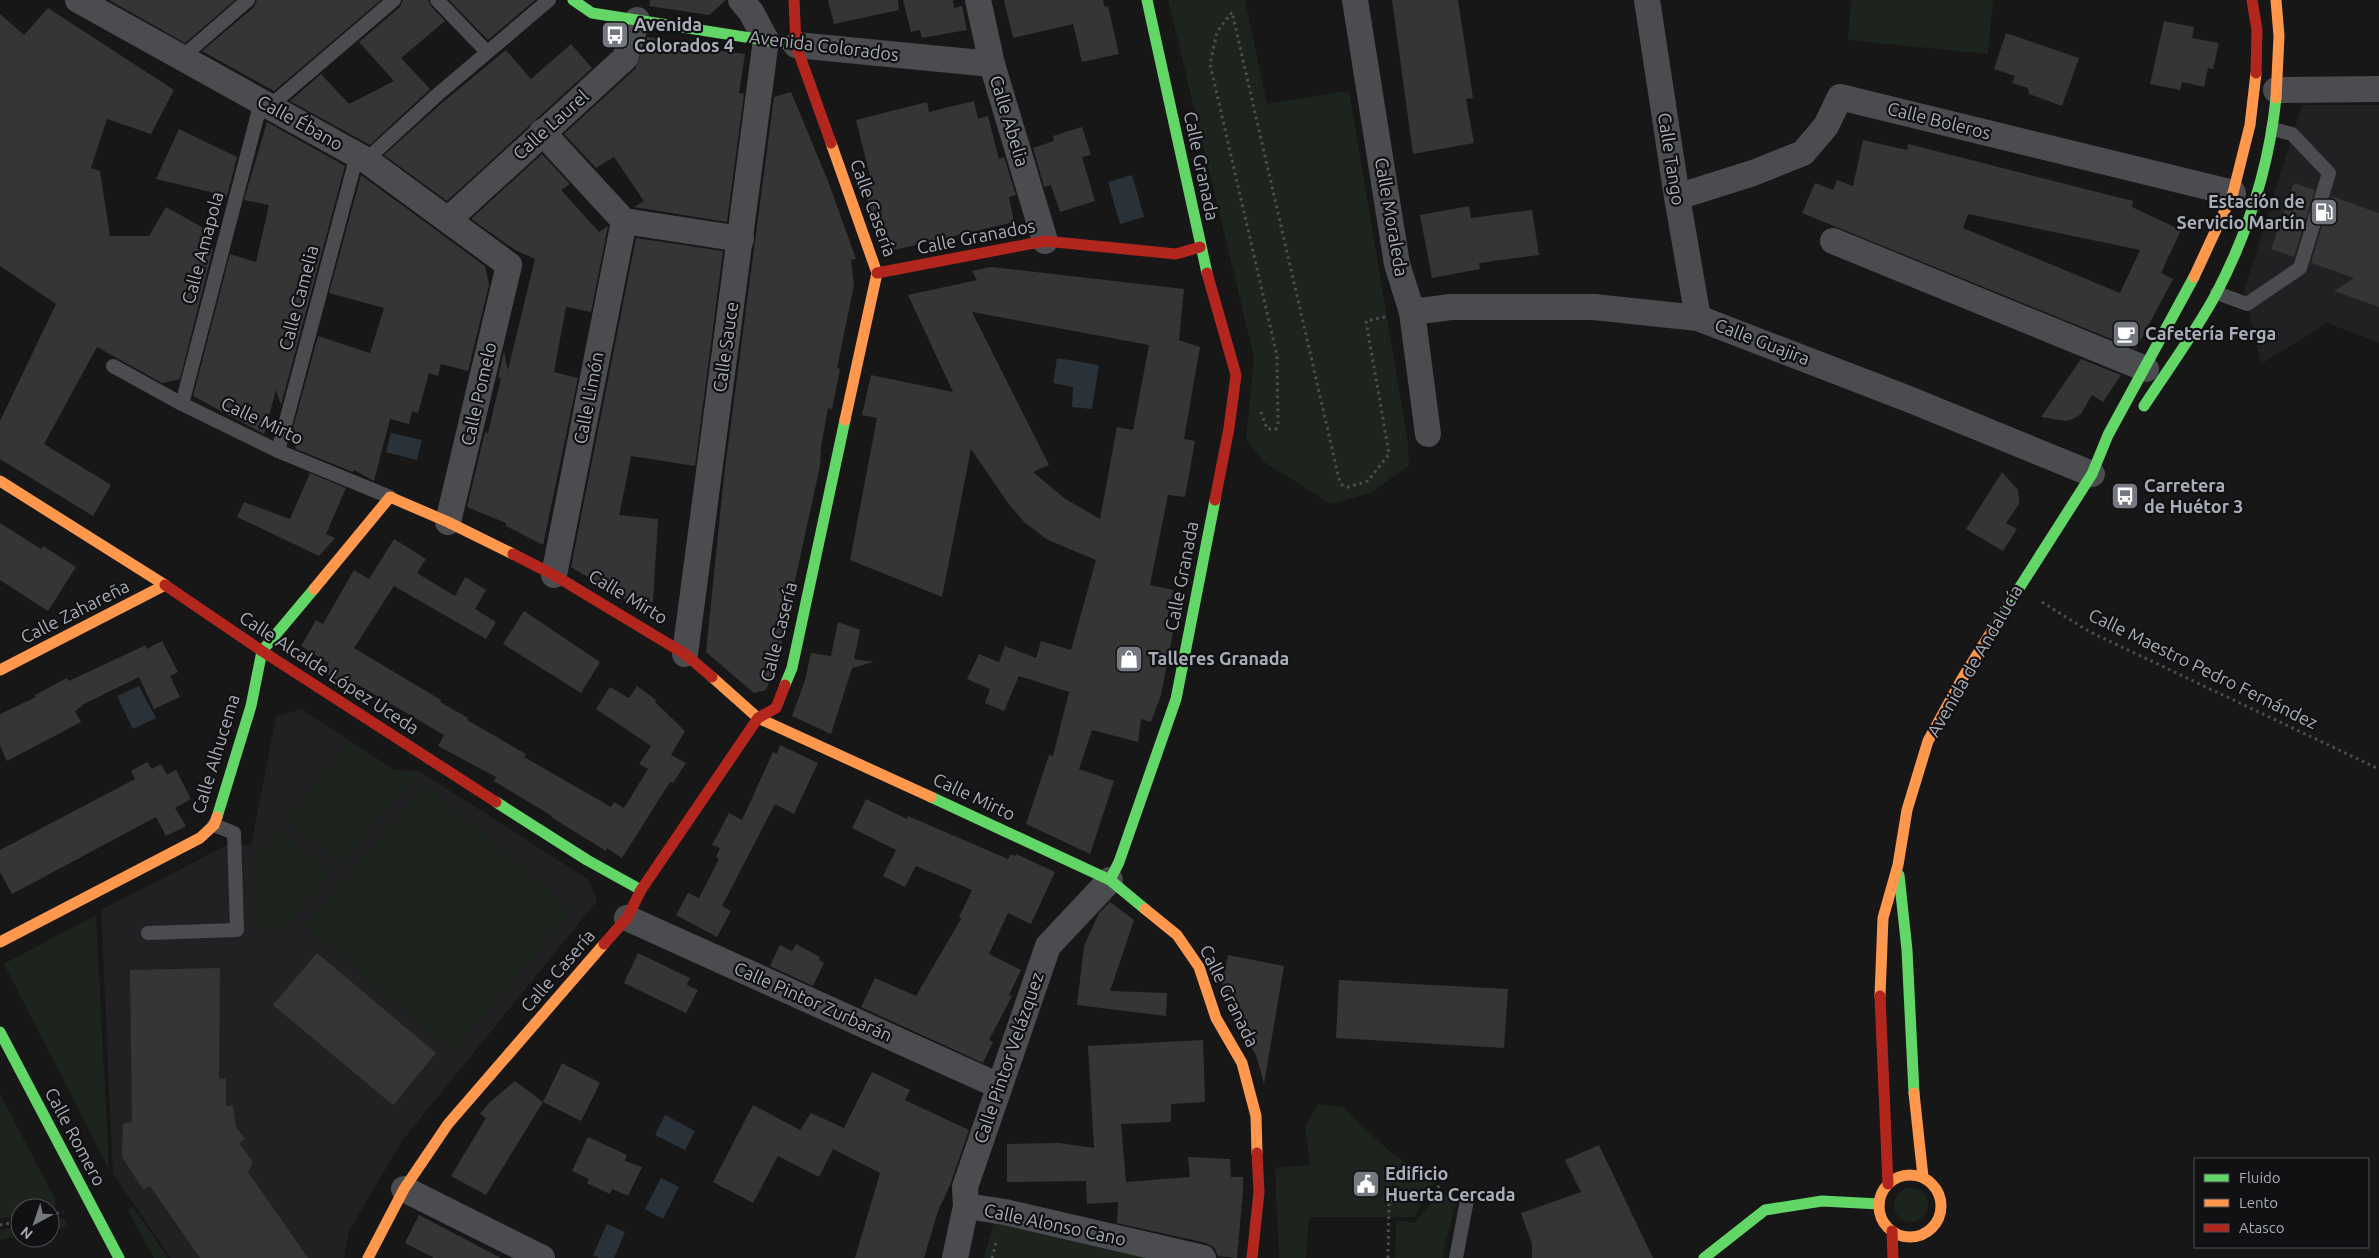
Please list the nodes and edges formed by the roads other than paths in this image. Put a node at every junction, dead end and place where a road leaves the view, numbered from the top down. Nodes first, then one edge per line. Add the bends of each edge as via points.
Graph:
1 (248, 0) edge
2 (394, 0) edge
3 (437, 0) edge
4 (549, 0) edge
5 (573, 0) edge
6 (741, 0) edge
7 (794, 0) edge
8 (978, 0) edge
9 (1147, 0) edge
10 (1356, 0) edge
11 (1647, 0) edge
12 (2252, 0) edge
13 (2266, 0) edge
14 (89, 2) edge
15 (2277, 5) edge
16 (637, 20) junction
17 (766, 40) junction
18 (796, 45) junction
19 (487, 52) junction
20 (181, 58) junction
21 (992, 64) junction
22 (2379, 89) edge
23 (2276, 90) junction
24 (265, 104) junction
25 (2273, 128) junction
26 (542, 132) junction
27 (362, 157) junction
28 (1677, 197) junction
29 (2234, 205) junction
30 (449, 219) junction
31 (624, 221) junction
32 (741, 239) junction
33 (1045, 241) junction
34 (1833, 241) dead end
35 (1200, 247) junction
36 (509, 265) joint
37 (877, 273) junction
38 (2213, 276) dead end
39 (2216, 293) junction
40 (1400, 314) junction
41 (1698, 318) junction
42 (113, 366) dead end
43 (2146, 369) junction
44 (182, 404) junction
45 (2139, 414) dead end
46 (1428, 434) dead end
47 (278, 451) junction
48 (2112, 453) dead end
49 (2092, 474) junction
50 (0, 481) edge
51 (390, 497) junction
52 (448, 522) junction
53 (554, 575) junction
54 (165, 585) junction
55 (262, 651) junction
56 (685, 654) junction
57 (0, 670) edge
58 (758, 718) junction
59 (214, 825) junction
60 (1898, 865) junction
61 (1110, 880) junction
62 (641, 890) junction
63 (627, 918) junction
64 (148, 933) dead end
65 (0, 942) edge
66 (0, 1032) edge
67 (999, 1086) junction
68 (1923, 1177) junction
69 (1888, 1184) junction
70 (404, 1188) junction
71 (1467, 1200) dead end
72 (1879, 1204) junction
73 (966, 1206) junction
74 (1892, 1232) junction
75 (1926, 1234) junction
76 (1926, 1248) dead end
77 (1715, 1254) edge
78 (119, 1258) edge
79 (368, 1258) edge
80 (542, 1258) edge
81 (954, 1258) edge
82 (1203, 1258) edge
83 (1252, 1258) edge
84 (1456, 1258) edge
85 (1892, 1258) edge

1 - 20 lane
2 - 24 lane
3 - 19 lane
4 - 19 lane
5 - 16 street, Avenida Colorados via 592,13
6 - 17 street
7 - 18 street, Calle Casería
8 - 21 street, Calle Abelia
9 - 35 street, Calle Granada
10 - 40 street, Calle Moraleda via 1397,264
11 - 28 street, Calle Tango
12 - 29 street, Avenida de Andalucía via 2257,30 2256,73 2250,125
13 - 15 street
14 - 20 street, Calle Ébano
15 - 23 street
16 - 17 street, Avenida Colorados
16 - 26 street, Calle Laurel via 625,58
17 - 18 street, Avenida Colorados
17 - 32 street, Calle Sauce
18 - 21 street, Avenida Colorados
18 - 37 street, Calle Casería
19 - 27 lane
20 - 24 street, Calle Ébano
21 - 33 street, Calle Abelia
22 - 23 street
23 - 25 street
24 - 27 street, Calle Ébano
24 - 44 lane, Calle Amapola
25 - 39 street via 2254,201
25 - 39 lane via 2292,134 2329,173 2300,268 2247,304
26 - 30 street, Calle Laurel
26 - 31 street
27 - 30 street, Calle Ébano
27 - 47 lane, Calle Camelia
28 - 29 street, Calle Boleros via 1803,153 1826,126 1840,97
28 - 41 street, Calle Tango
29 - 43 street, Avenida de Andalucía
30 - 36 street, Calle Ébano
31 - 32 street
31 - 53 street, Calle Limón
32 - 56 street, Calle Sauce
33 - 35 street, Calle Granados via 1176,254
33 - 37 street, Calle Granados
34 - 43 street
35 - 61 street, Calle Granada via 1236,375 1229,428 1176,698
36 - 52 street, Calle Pomelo
37 - 58 street, Calle Casería via 792,668 776,708
38 - 39 street
39 - 45 street
40 - 41 street, Calle Guajira via 1451,307 1594,307
40 - 46 street, Calle Moraleda
41 - 49 street, Calle Guajira via 1902,396
42 - 44 lane, Calle Mirto
43 - 49 street, Avenida de Andalucía via 2108,435
44 - 47 lane, Calle Mirto
47 - 51 lane, Calle Mirto
48 - 49 street, Avenida de Andalucía
49 - 60 street, Avenida de Andalucía via 2018,587 1928,741 1907,810
50 - 54 street, Calle Alcalde López Uceda
51 - 52 street, Calle Mirto
51 - 55 street, Calle Alhucema
52 - 53 street, Calle Mirto
53 - 56 street, Calle Mirto
54 - 55 street, Calle Alcalde López Uceda
54 - 57 street, Calle Zahareña
55 - 59 street, Calle Alhucema via 251,706
55 - 62 street, Calle Alcalde López Uceda via 587,860
56 - 58 street, Calle Mirto
58 - 61 street, Calle Mirto
58 - 62 street, Calle Casería
59 - 64 lane via 234,832 237,930
59 - 65 street, Calle Alhucema via 200,838
60 - 68 street via 1907,926 1916,1137
60 - 69 street via 1883,918 1880,997
61 - 67 street, Calle Pintor Velázquez via 1048,946
61 - 83 street, Calle Granada via 1176,935 1199,967 1216,1018 1242,1063 1256,1116 1259,1192
62 - 63 street, Calle Casería
63 - 67 street, Calle Pintor Zurbarán
63 - 70 street, Calle Casería via 448,1124
66 - 78 street, Calle Romero
67 - 73 street, Calle Pintor Velázquez via 965,1187
68 - 69 street via 1904,1175
68 - 75 street via 1936,1188 1942,1205 1938,1222
69 - 72 street
70 - 79 street, Calle Casería
70 - 80 street
71 - 84 lane
72 - 74 street via 1882,1219
72 - 77 street via 1822,1201 1765,1210
73 - 81 street, Calle Pintor Velázquez
73 - 82 street, Calle Alonso Cano via 1006,1212
74 - 75 street via 1908,1238
74 - 85 street
75 - 76 street

